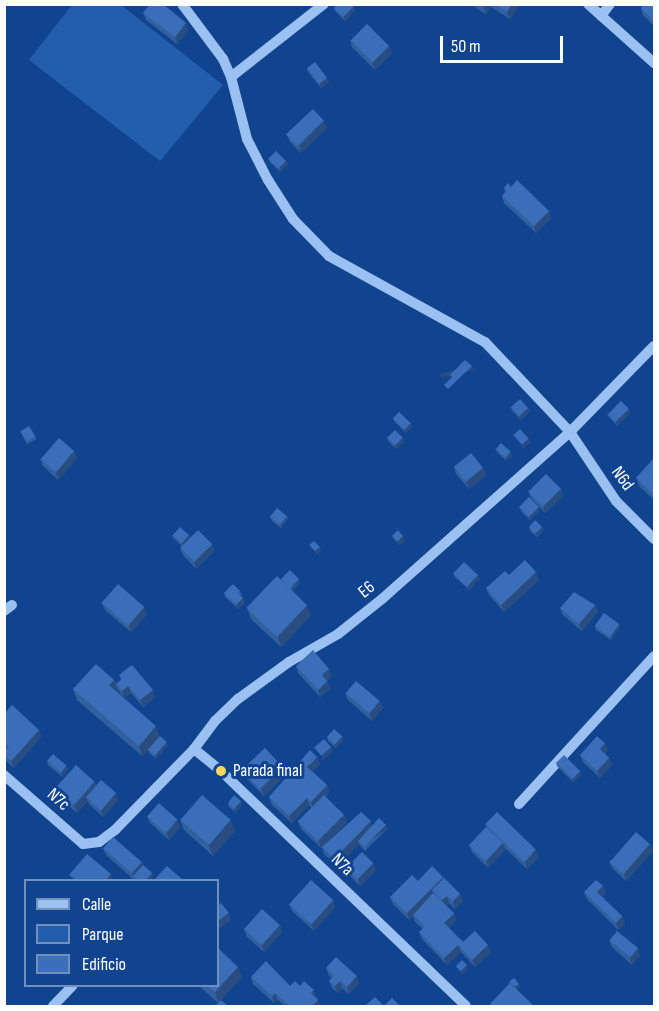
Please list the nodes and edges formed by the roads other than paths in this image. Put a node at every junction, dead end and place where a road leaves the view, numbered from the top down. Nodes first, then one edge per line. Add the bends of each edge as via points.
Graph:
1 (182, 4) edge
2 (324, 4) edge
3 (588, 4) edge
4 (610, 4) edge
5 (600, 16) junction
6 (654, 63) edge
7 (231, 77) junction
8 (654, 345) edge
9 (570, 432) junction
10 (654, 539) edge
11 (654, 656) edge
12 (194, 749) junction
13 (4, 776) edge
14 (519, 804) dead end
15 (91, 845) joint
16 (71, 987) edge
17 (457, 998) junction
18 (53, 1006) edge
19 (449, 1006) edge
20 (466, 1006) edge

1 - 7 street, N6d via 223,59
2 - 7 street
3 - 5 street
4 - 5 street
5 - 6 street
7 - 9 street, N6d via 247,139 257,159 293,219 313,240 329,256 485,342
8 - 9 street, E6
9 - 10 street, N6d via 616,501
9 - 12 street, E6 via 382,599 338,634 289,662 238,699 215,720
11 - 14 street
12 - 15 street, E6 via 116,830
12 - 17 street, N7a
13 - 15 street, N7c via 84,844
16 - 18 street
17 - 19 street
17 - 20 street, N7a

